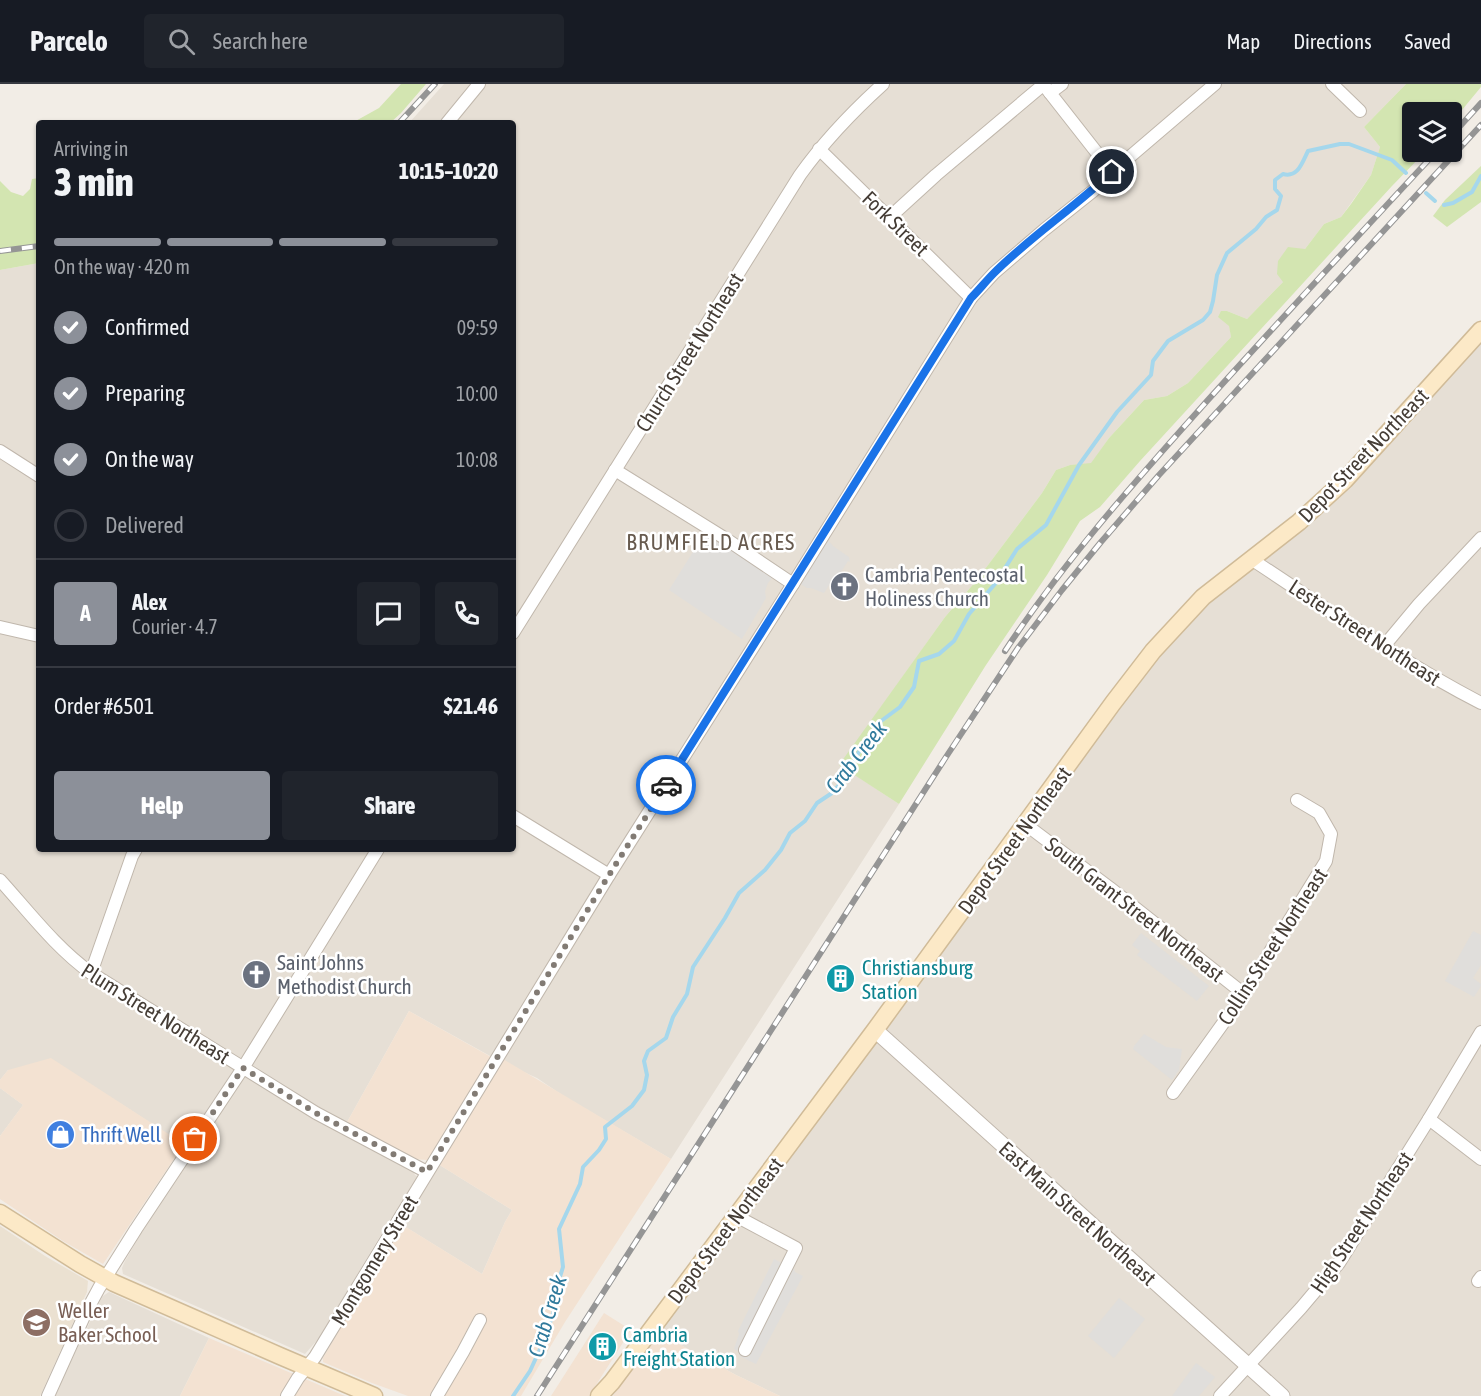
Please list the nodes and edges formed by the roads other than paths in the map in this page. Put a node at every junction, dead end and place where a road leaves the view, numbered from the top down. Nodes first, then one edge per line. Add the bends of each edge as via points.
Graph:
1 (479, 84) edge
2 (884, 84) edge
3 (1062, 84) edge
4 (1215, 84) edge
5 (1332, 84) edge
6 (1045, 87) edge
7 (1360, 111) dead end
8 (449, 120) edge
9 (819, 149) junction
10 (1112, 172) junction
11 (890, 217) junction
12 (971, 298) junction
13 (1481, 330) edge
14 (0, 451) edge
15 (615, 470) junction
16 (36, 474) edge
17 (1481, 538) edge
18 (1251, 559) junction
19 (793, 584) junction
20 (0, 627) edge
21 (516, 628) edge
22 (36, 635) edge
23 (1384, 646) junction
24 (1481, 703) edge
25 (1297, 800) dead end
26 (516, 818) edge
27 (1025, 824) junction
28 (134, 852) edge
29 (376, 852) edge
30 (609, 875) junction
31 (0, 880) edge
32 (91, 973) junction
33 (1244, 994) junction
34 (875, 1030) junction
35 (1481, 1032) edge
36 (243, 1068) junction
37 (1173, 1093) dead end
38 (1429, 1119) junction
39 (1481, 1159) edge
40 (427, 1172) junction
41 (0, 1213) edge
42 (736, 1216) junction
43 (105, 1278) junction
44 (480, 1320) dead end
45 (745, 1350) dead end
46 (1248, 1366) junction
47 (306, 1368) junction
48 (48, 1396) edge
49 (287, 1396) edge
50 (374, 1396) edge
51 (437, 1396) edge
52 (599, 1396) edge
53 (1220, 1396) edge
54 (1282, 1396) edge

1 - 8 street
2 - 9 street, Church Street Northeast
3 - 6 street
4 - 10 street, Montgomery Street
5 - 7 street
6 - 10 street
6 - 11 street
9 - 11 street, Fork Street
9 - 15 street, Church Street Northeast
10 - 12 street, Montgomery Street via 994,273
11 - 12 street, Fork Street
12 - 19 street, Montgomery Street
13 - 18 main road, Depot Street Northeast via 1345,480
14 - 16 street
15 - 19 street
15 - 21 street, Church Street Northeast
17 - 23 street
18 - 23 street, Lester Street Northeast
18 - 27 main road, Depot Street Northeast via 1203,597 1153,651
19 - 30 street, Montgomery Street
20 - 22 street
23 - 24 street, Lester Street Northeast
25 - 33 street, Collins Street Northeast via 1319,813 1330,834 1326,861
26 - 30 street
27 - 33 street, South Grant Street Northeast
27 - 34 main road, Depot Street Northeast
28 - 32 street
29 - 36 street
30 - 40 street, Montgomery Street
31 - 32 street, Plum Street Northeast via 60,946
32 - 36 street, Plum Street Northeast
33 - 37 street, Collins Street Northeast
34 - 42 main road, Depot Street Northeast
34 - 46 street, East Main Street Northeast
35 - 38 street, High Street Northeast
36 - 40 street, Plum Street Northeast via 316,1113
36 - 43 street
38 - 39 street
38 - 46 street, High Street Northeast via 1339,1263
40 - 47 street, Montgomery Street
41 - 43 main road
42 - 45 street via 796,1248
42 - 52 main road, Depot Street Northeast
43 - 47 main road
43 - 48 street
44 - 51 street
46 - 53 street, High Street Northeast
46 - 54 street, East Main Street Northeast
47 - 49 street, Montgomery Street
47 - 50 main road

